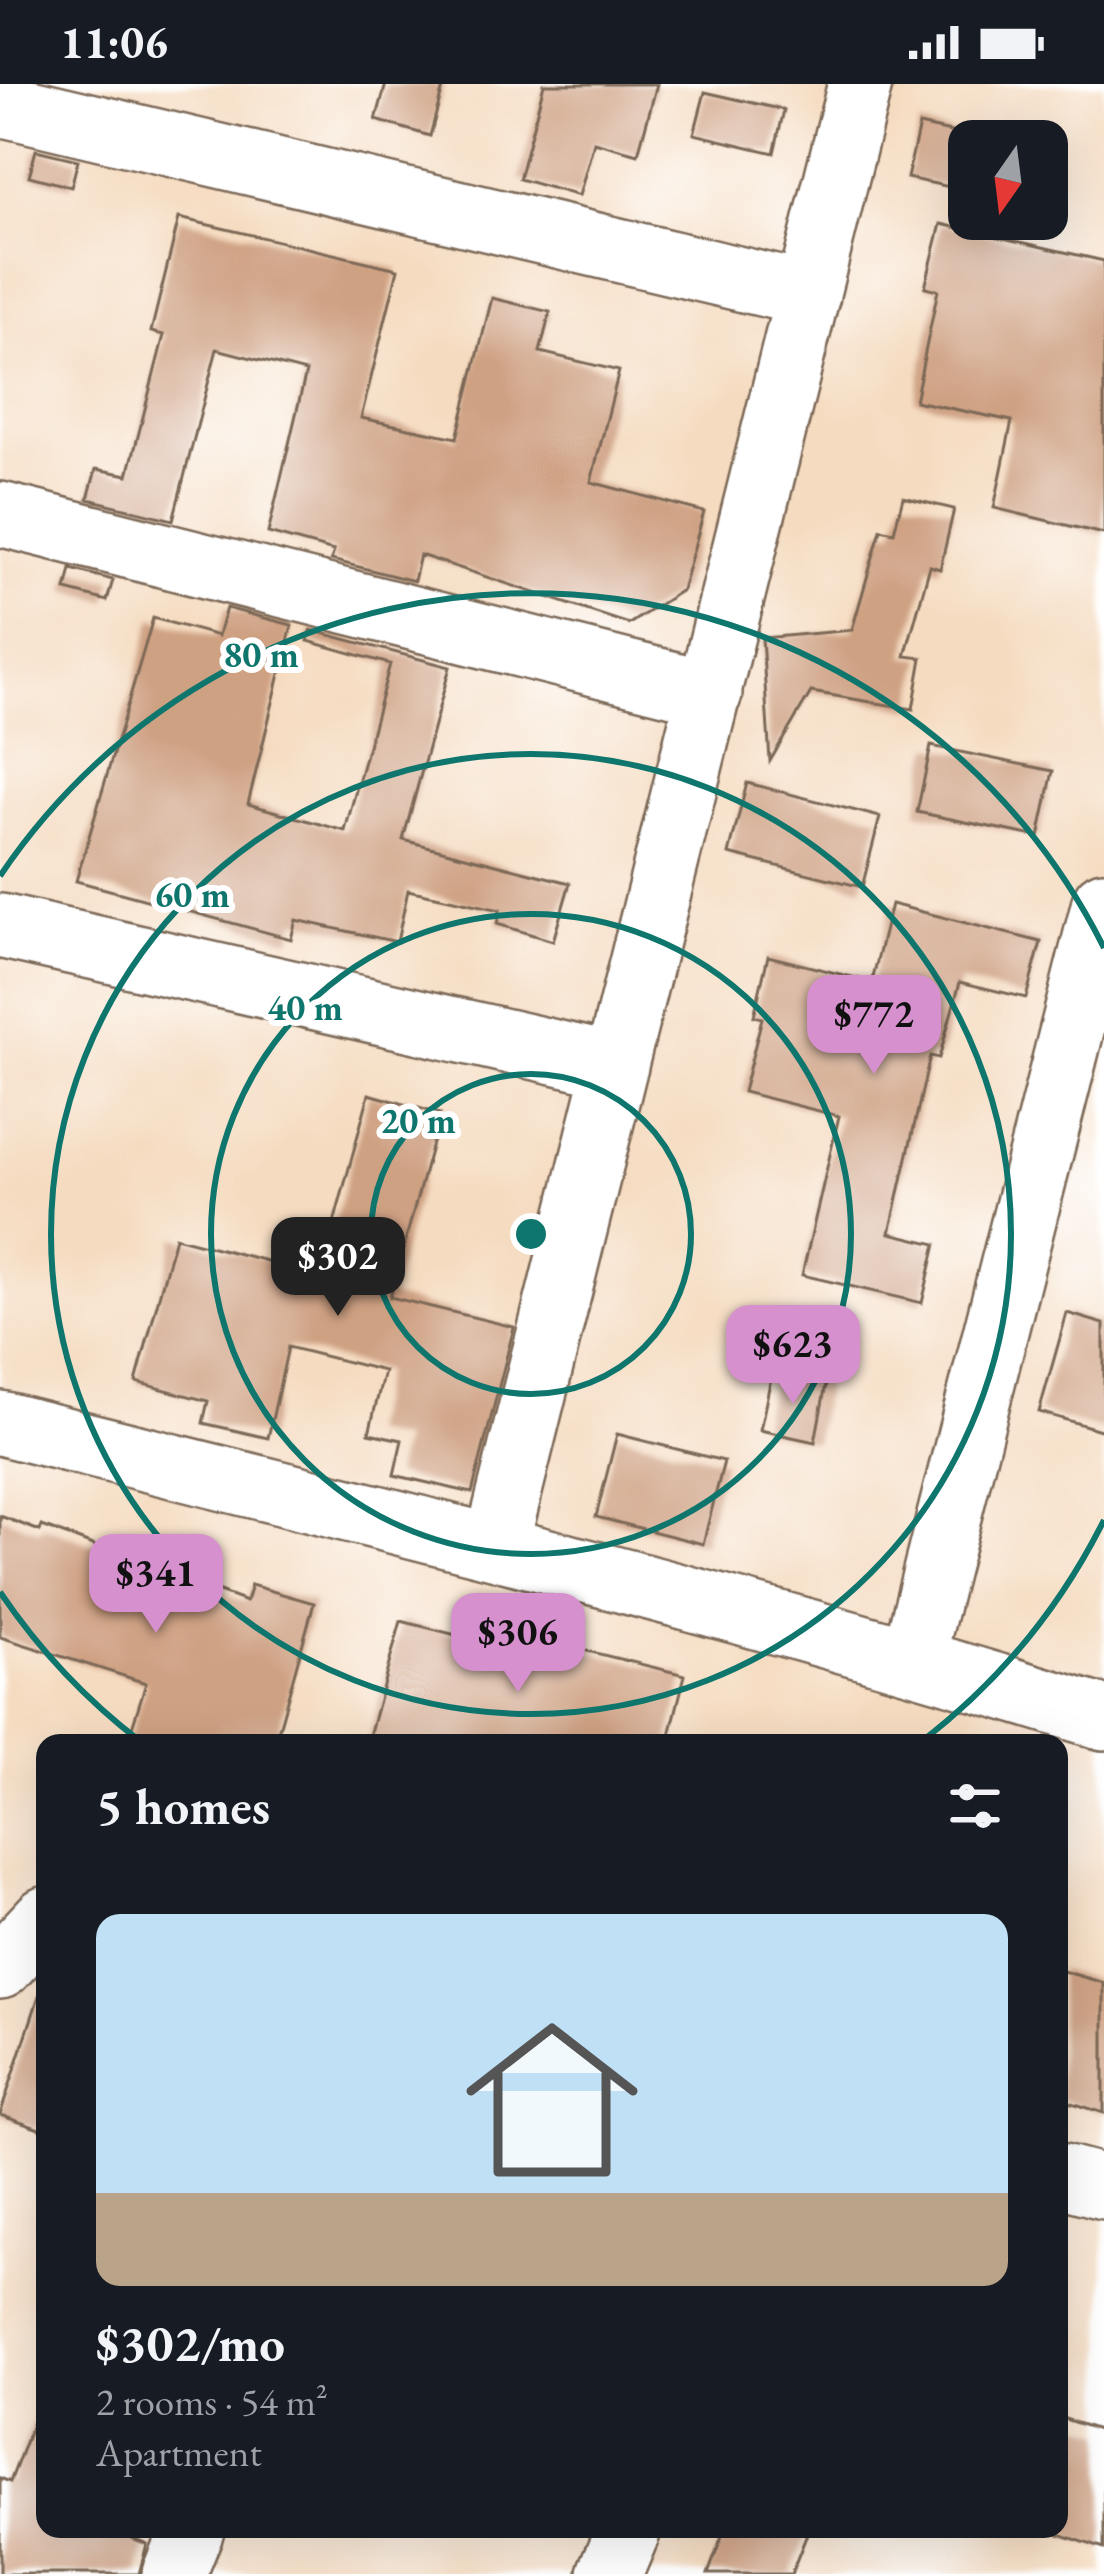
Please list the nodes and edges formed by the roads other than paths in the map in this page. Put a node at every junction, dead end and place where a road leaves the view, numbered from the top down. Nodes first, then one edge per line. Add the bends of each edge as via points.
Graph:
1 (860, 84) edge
2 (0, 104) edge
3 (808, 295) junction
4 (0, 514) edge
5 (710, 693) junction
6 (1104, 903) edge
7 (0, 926) edge
8 (616, 1066) junction
9 (0, 1423) edge
10 (496, 1546) junction
11 (913, 1659) junction
12 (1104, 1718) edge
13 (36, 1929) edge
14 (0, 1967) edge
15 (1068, 2177) edge
16 (1104, 2187) edge
17 (188, 2538) edge
18 (625, 2538) edge
19 (174, 2574) edge
20 (610, 2574) edge

1 - 3 street
2 - 3 street
3 - 5 street
4 - 5 street
5 - 8 street
6 - 11 street
7 - 8 street
8 - 10 street
9 - 10 street
10 - 11 street
11 - 12 street
13 - 14 street
15 - 16 street
17 - 19 street
18 - 20 street

